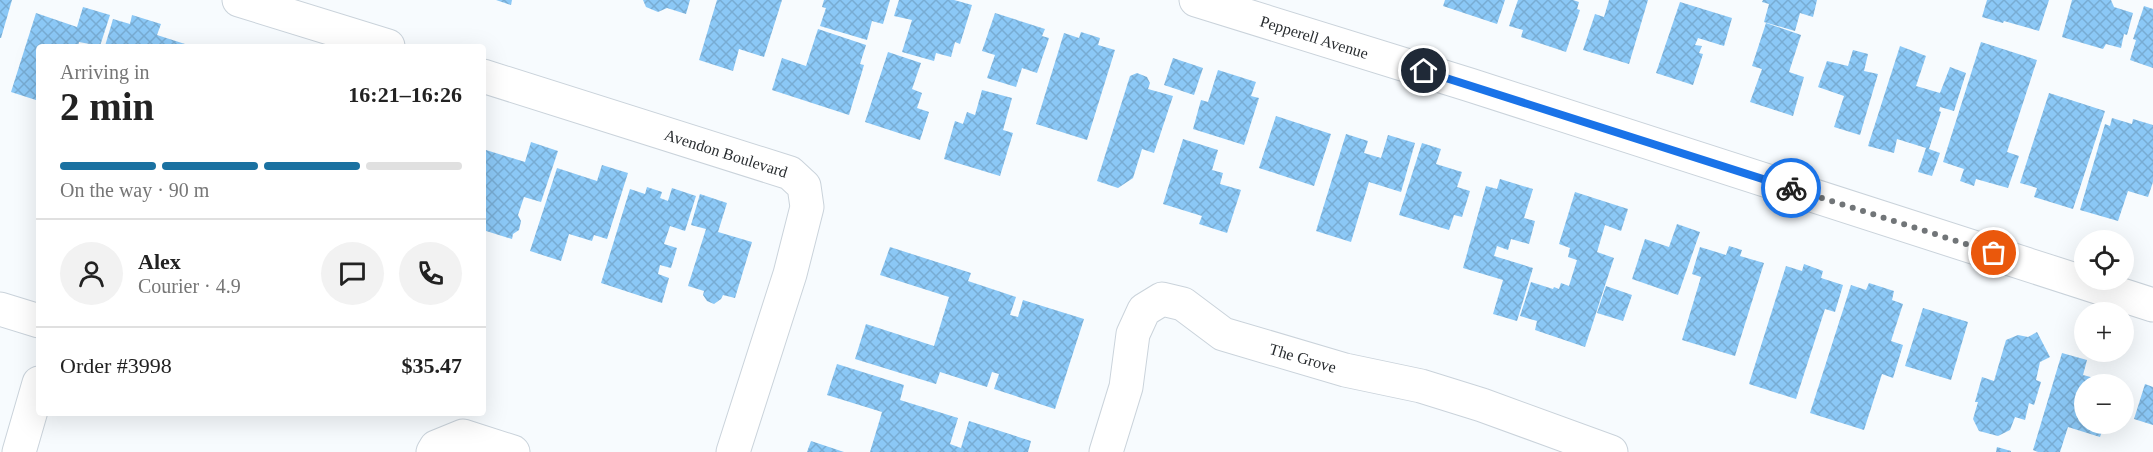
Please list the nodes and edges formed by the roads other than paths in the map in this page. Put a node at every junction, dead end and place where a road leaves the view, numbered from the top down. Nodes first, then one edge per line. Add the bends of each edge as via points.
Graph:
1 (239, 0) edge
2 (1196, 0) edge
3 (382, 44) edge
4 (486, 77) edge
5 (2153, 305) edge
6 (0, 309) edge
7 (36, 320) edge
8 (36, 393) edge
9 (19, 452) edge
10 (433, 452) edge
11 (513, 452) edge
12 (733, 452) edge
13 (1106, 452) edge
14 (1611, 452) edge

1 - 3 street
2 - 5 street, Pepperell Avenue via 1482,88
4 - 12 street, Avendon Boulevard via 790,172 804,186 807,207 790,274
6 - 7 street
8 - 9 street
10 - 11 street via 463,436
13 - 14 street, The Grove via 1126,387 1133,334 1144,310 1162,299 1183,304 1223,334 1345,370 1421,386

